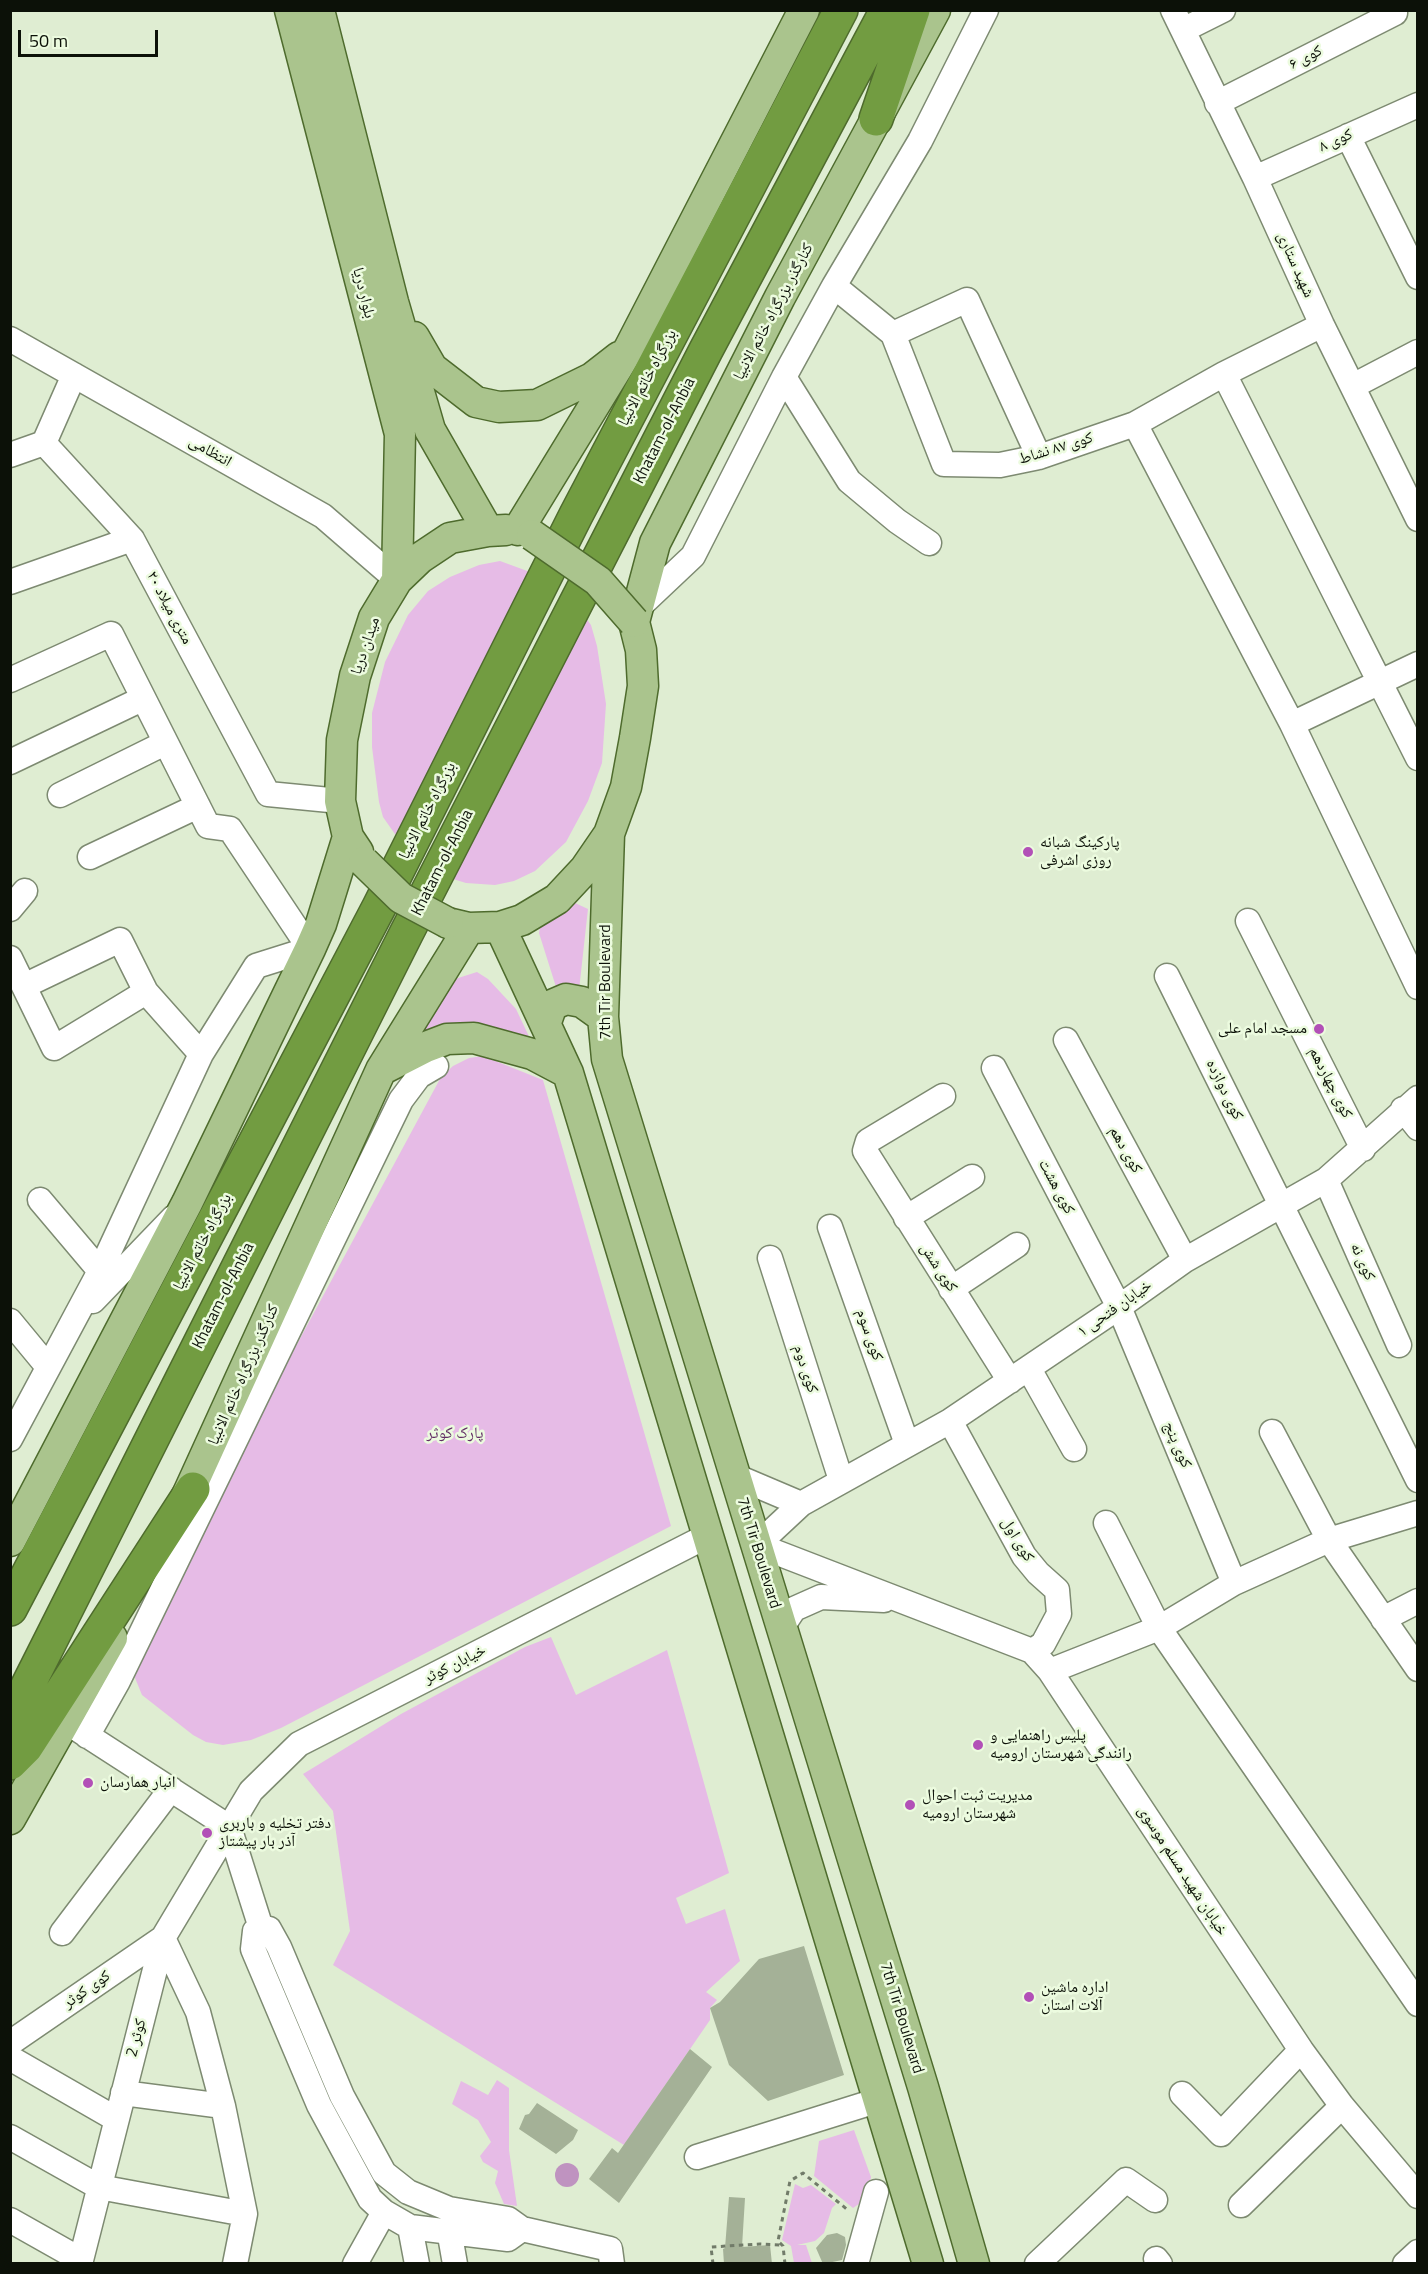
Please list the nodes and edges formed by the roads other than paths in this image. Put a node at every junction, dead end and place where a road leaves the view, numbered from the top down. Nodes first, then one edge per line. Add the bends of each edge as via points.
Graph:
1 (290, 10) edge
2 (319, 10) edge
3 (804, 10) edge
4 (841, 10) edge
5 (887, 10) edge
6 (912, 10) edge
7 (935, 10) edge
8 (986, 10) edge
9 (1223, 10) edge
10 (1395, 12) edge
11 (1178, 20) edge
12 (1217, 103) junction
13 (1418, 105) edge
14 (876, 119) junction
15 (1348, 136) junction
16 (1255, 178) junction
17 (1418, 277) edge
18 (834, 286) junction
19 (393, 302) junction
20 (1322, 325) junction
21 (893, 334) junction
22 (10, 339) edge
23 (630, 347) junction
24 (1418, 352) edge
25 (1224, 374) junction
26 (74, 375) junction
27 (784, 376) junction
28 (1353, 386) junction
29 (1135, 424) junction
30 (44, 442) junction
31 (10, 456) edge
32 (1039, 457) junction
33 (1410, 488) edge
34 (1418, 519) edge
35 (488, 531) junction
36 (525, 533) junction
37 (132, 539) junction
38 (929, 543) dead end
39 (397, 580) junction
40 (10, 582) edge
41 (637, 614) junction
42 (1418, 664) edge
43 (10, 680) edge
44 (1380, 684) junction
45 (142, 699) junction
46 (1292, 724) junction
47 (165, 743) junction
48 (1418, 758) edge
49 (10, 762) edge
50 (60, 795) dead end
51 (340, 801) junction
52 (198, 806) junction
53 (609, 834) junction
54 (348, 837) junction
55 (90, 856) dead end
56 (25, 891) dead end
57 (10, 909) edge
58 (1248, 921) dead end
59 (458, 926) junction
60 (500, 927) junction
61 (310, 949) junction
62 (10, 958) edge
63 (1167, 976) dead end
64 (24, 986) junction
65 (1418, 987) edge
66 (146, 992) junction
67 (603, 1017) junction
68 (546, 1022) junction
69 (1066, 1040) dead end
70 (201, 1054) junction
71 (436, 1066) dead end
72 (994, 1068) dead end
73 (381, 1070) junction
74 (568, 1073) junction
75 (943, 1096) dead end
76 (1413, 1112) edge
77 (1363, 1149) junction
78 (972, 1177) dead end
79 (1326, 1180) junction
80 (40, 1200) dead end
81 (187, 1203) junction
82 (1281, 1203) junction
83 (906, 1218) junction
84 (831, 1227) dead end
85 (1017, 1245) dead end
86 (770, 1258) dead end
87 (1185, 1260) junction
88 (100, 1271) junction
89 (951, 1289) junction
90 (1119, 1307) junction
91 (10, 1321) edge
92 (73, 1321) junction
93 (1399, 1345) dead end
94 (48, 1367) junction
95 (1020, 1375) junction
96 (950, 1421) junction
97 (1272, 1432) dead end
98 (10, 1439) edge
99 (907, 1444) junction
100 (1074, 1449) dead end
101 (735, 1476) junction
102 (841, 1480) junction
103 (1418, 1480) edge
104 (193, 1489) junction
105 (801, 1504) junction
106 (1418, 1513) edge
107 (1106, 1523) dead end
108 (707, 1536) junction
109 (1329, 1540) junction
110 (10, 1541) edge
111 (757, 1545) junction
112 (1234, 1583) junction
113 (907, 1601) junction
114 (1418, 1601) edge
115 (10, 1609) edge
116 (1383, 1619) junction
117 (1159, 1628) junction
118 (1032, 1651) junction
119 (789, 1653) junction
120 (1418, 1669) edge
121 (1050, 1671) junction
122 (10, 1721) edge
123 (77, 1729) junction
124 (10, 1763) edge
125 (825, 1770) junction
126 (783, 1784) junction
127 (171, 1789) junction
128 (10, 1819) edge
129 (229, 1827) junction
130 (62, 1933) dead end
131 (163, 1938) junction
132 (257, 1938) junction
133 (1418, 2004) edge
134 (10, 2043) edge
135 (1300, 2050) junction
136 (10, 2058) edge
137 (923, 2086) junction
138 (123, 2093) junction
139 (1182, 2094) dead end
140 (879, 2100) junction
141 (223, 2106) junction
142 (1342, 2106) junction
143 (116, 2119) junction
144 (10, 2137) edge
145 (697, 2157) dead end
146 (99, 2187) junction
147 (876, 2192) dead end
148 (1418, 2196) edge
149 (1155, 2200) dead end
150 (1241, 2205) dead end
151 (384, 2212) junction
152 (245, 2214) junction
153 (10, 2220) edge
154 (410, 2227) junction
155 (522, 2229) junction
156 (449, 2230) junction
157 (1418, 2252) edge
158 (80, 2262) edge
159 (235, 2264) edge
160 (355, 2264) edge
161 (417, 2264) edge
162 (455, 2264) edge
163 (612, 2264) edge
164 (856, 2264) edge
165 (928, 2264) edge
166 (974, 2264) edge
167 (1037, 2264) edge
168 (1405, 2264) edge

1 - 39 main road, بلوار دریا via 400,434
2 - 19 main road, بلوار دریا
3 - 23 main road
4 - 115 highway, بزرگراه خاتم الانبیا via 582,504 379,907
5 - 122 highway, Khatam-ol-Anbia via 405,934
6 - 14 highway
7 - 14 main road, کنارگذر بزرگراه خاتم الانبیا
8 - 18 street via 920,141
9 - 11 street
10 - 12 street, کوی ۶
11 - 12 street, شهید ستاری
12 - 16 street, شهید ستاری
13 - 15 street, کوی ۸
14 - 41 main road, کنارگذر بزرگراه خاتم الانبیا via 655,543
15 - 16 street, کوی ۸
15 - 17 street
16 - 20 street, شهید ستاری
18 - 21 street, کوی ۸۷ نشاط
18 - 27 street
19 - 23 main road via 432,368 476,402 499,407 537,405 592,378
19 - 35 main road, بلوار دریا via 430,430
20 - 25 street, کوی ۸۷ نشاط
20 - 28 street, شهید ستاری
21 - 32 street, کوی ۸۷ نشاط via 944,464 1000,465
21 - 32 street via 968,300
22 - 26 street, انتظامی
23 - 36 main road
24 - 28 street
25 - 29 street, کوی ۸۷ نشاط
25 - 44 street
26 - 30 street
26 - 39 street, انتظامی via 323,516
27 - 38 street via 849,481
27 - 41 street via 693,556
28 - 33 street, شهید ستاری
29 - 32 street, کوی ۸۷ نشاط
29 - 46 street
30 - 31 street
30 - 37 street, ۲۰ متری میلاد
33 - 34 street, شهید ستاری
35 - 36 main road, میدان دریا
35 - 39 main road, میدان دریا via 450,538
36 - 41 main road, bridge via 598,581
37 - 40 street
37 - 51 street, ۲۰ متری میلاد via 268,794
39 - 51 main road, میدان دریا via 374,618 355,676 342,740
41 - 53 main road via 643,686 626,788
42 - 44 street
43 - 45 street via 111,634
44 - 46 street
44 - 48 street
45 - 47 street
45 - 49 street
46 - 65 street
47 - 50 street
47 - 52 street
51 - 54 main road, میدان دریا
52 - 55 street
52 - 61 street via 208,826 230,829
53 - 60 main road via 585,869 557,899 522,920
53 - 67 main road, 7th Tir Boulevard
54 - 59 main road, میدان دریا, bridge via 364,862 400,898
54 - 61 main road
56 - 57 street
58 - 77 street, کوی چهاردهم
59 - 60 main road
59 - 73 main road, کنارگذر بزرگراه خاتم الانبیا
60 - 68 main road
61 - 70 street via 256,966
61 - 81 main road
62 - 64 street
63 - 82 street, کوی دوازده
64 - 66 street via 120,940
64 - 66 street via 54,1048
66 - 70 street
67 - 68 main road via 582,1002 566,999 552,1005
67 - 101 main road, 7th Tir Boulevard via 607,1059
68 - 74 main road
69 - 87 street, کوی دهم
70 - 88 street
71 - 123 street via 419,1077 401,1100 118,1681
72 - 90 street, کوی هشت
73 - 74 main road via 447,1039 474,1038 532,1054
73 - 104 main road, کنارگذر بزرگراه خاتم الانبیا
74 - 108 main road
75 - 83 street, کوی شش via 865,1146
76 - 77 street, خیابان فتحی ۱
77 - 79 street, خیابان فتحی ۱
78 - 83 street
79 - 82 street, خیابان فتحی ۱
79 - 93 street, کوی نه
80 - 88 street
81 - 92 street
81 - 110 main road
82 - 87 street, خیابان فتحی ۱
82 - 103 street, کوی دوازده
83 - 89 street, کوی شش
84 - 99 street, کوی سوم
85 - 89 street
86 - 102 street, کوی دوم
87 - 90 street, خیابان فتحی ۱
88 - 92 street
89 - 95 street, کوی شش
90 - 95 street, خیابان فتحی ۱
90 - 112 street, کوی پنج
91 - 94 street
92 - 94 street
94 - 98 street
95 - 96 street, خیابان فتحی ۱
95 - 100 street
96 - 99 street, خیابان فتحی ۱
96 - 118 street, کوی اول via 1024,1556 1057,1590 1059,1614 1044,1644
97 - 109 street
99 - 102 street, خیابان فتحی ۱
101 - 105 street
101 - 111 main road, 7th Tir Boulevard
102 - 105 street, خیابان فتحی ۱
104 - 123 main road, کنارگذر بزرگراه خاتم الانبیا
104 - 124 highway via 26,1747
105 - 111 street, خیابان فتحی ۱
106 - 109 street
107 - 117 street
108 - 126 main road
108 - 129 street, خیابان کوثر via 299,1744 251,1791
109 - 112 street
109 - 116 street
111 - 113 street, خیابان شهید مسلم موسوی
111 - 119 main road, 7th Tir Boulevard
112 - 117 street
113 - 118 street, خیابان شهید مسلم موسوی
113 - 119 street, خیابان شهید مسلم موسوی via 821,1597 794,1609 784,1624
114 - 116 street
116 - 120 street
117 - 121 street
117 - 133 street
118 - 121 street, خیابان شهید مسلم موسوی
119 - 125 main road, 7th Tir Boulevard
121 - 135 street, خیابان شهید مسلم موسوی
123 - 127 street
123 - 128 main road, کنارگذر بزرگراه خاتم الانبیا
125 - 126 main road
125 - 137 main road, 7th Tir Boulevard
126 - 140 main road
127 - 129 street
127 - 130 street
129 - 131 street, کوثر 2
129 - 132 street
131 - 134 street, کوی کوثر
131 - 138 street, کوثر 2
131 - 141 street via 198,2012
132 - 151 street via 319,2105 370,2199
132 - 155 street via 269,1929 279,1947 342,2096 384,2173 408,2192 449,2209 508,2218
135 - 139 street via 1221,2134
135 - 142 street, خیابان شهید مسلم موسوی
136 - 143 street
137 - 140 main road
137 - 166 main road, 7th Tir Boulevard
138 - 141 street
138 - 143 street, کوثر 2
140 - 145 street
140 - 165 main road
141 - 152 street
142 - 148 street, خیابان شهید مسلم موسوی
142 - 150 street
143 - 146 street, کوثر 2
144 - 146 street
146 - 152 street
146 - 158 street, کوثر 2
147 - 164 street
149 - 167 street via 1125,2180
151 - 154 street
151 - 160 street
152 - 159 street
153 - 158 street
154 - 156 street
154 - 161 street
155 - 156 street via 508,2239
155 - 163 street via 610,2249
156 - 162 street
157 - 168 street

